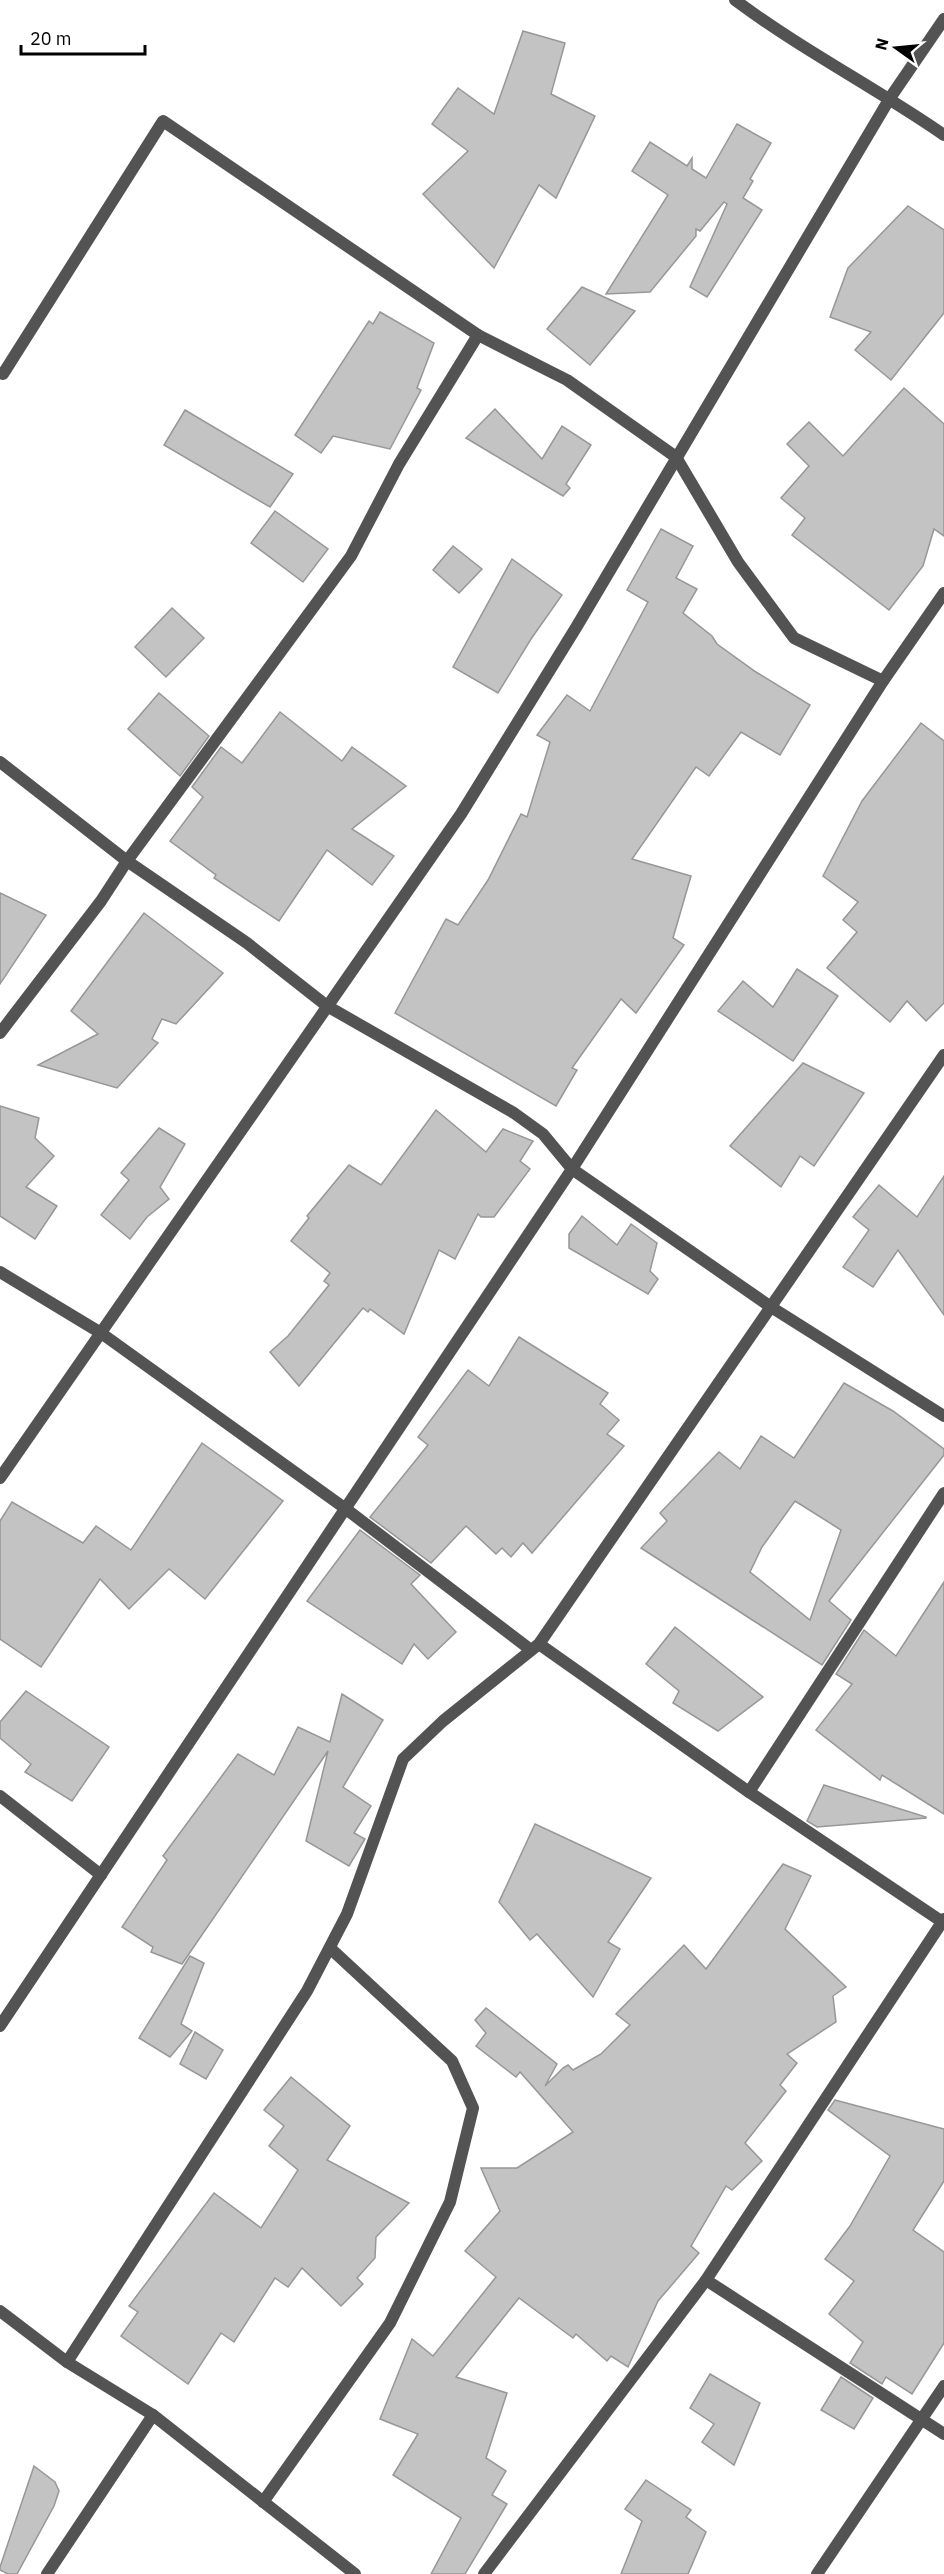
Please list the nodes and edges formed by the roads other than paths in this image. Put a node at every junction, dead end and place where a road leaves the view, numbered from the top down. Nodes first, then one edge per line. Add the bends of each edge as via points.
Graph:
1 (735, 0) edge
2 (944, 19) edge
3 (890, 98) junction
4 (944, 135) edge
5 (478, 334) junction
6 (0, 373) edge
7 (676, 457) junction
8 (944, 593) edge
9 (883, 681) junction
10 (0, 762) edge
11 (127, 861) junction
12 (327, 1006) junction
13 (0, 1033) edge
14 (944, 1055) edge
15 (572, 1169) junction
16 (0, 1272) edge
17 (771, 1307) junction
18 (100, 1333) junction
19 (944, 1416) edge
20 (0, 1478) edge
21 (944, 1493) edge
22 (346, 1509) junction
23 (535, 1647) junction
24 (749, 1792) junction
25 (0, 1796) edge
26 (101, 1875) junction
27 (943, 1921) edge
28 (330, 1948) junction
29 (0, 2026) edge
30 (706, 2280) junction
31 (0, 2311) edge
32 (67, 2362) junction
33 (944, 2386) edge
34 (153, 2415) junction
35 (920, 2420) junction
36 (944, 2434) edge
37 (263, 2502) junction
38 (47, 2574) edge
39 (355, 2574) edge
40 (484, 2574) edge
41 (818, 2574) edge

1 - 3 street via 782,35
2 - 3 street
3 - 4 street
3 - 7 street
5 - 6 street via 163,121 3,374
5 - 7 street via 567,380
5 - 11 street via 399,464 351,556
7 - 9 street via 738,562 794,638
7 - 12 street via 461,814
8 - 9 street
9 - 15 street
10 - 11 street
11 - 12 street via 247,943
11 - 13 street via 101,902
12 - 15 street via 514,1113 543,1134
12 - 18 street
14 - 17 street
15 - 17 street
15 - 22 street
16 - 18 street
17 - 19 street
17 - 23 street
18 - 20 street
18 - 22 street
21 - 24 street
22 - 23 street
22 - 26 street
23 - 24 street
23 - 28 street via 443,1721 403,1759
24 - 27 street
25 - 26 street
26 - 29 street
27 - 30 street
28 - 32 street via 307,1991
28 - 37 street via 452,2061 473,2108 450,2202 390,2323
30 - 35 street
30 - 40 street
31 - 32 street
32 - 34 street
33 - 35 street
34 - 37 street
34 - 38 street
35 - 36 street
35 - 41 street
37 - 39 street

